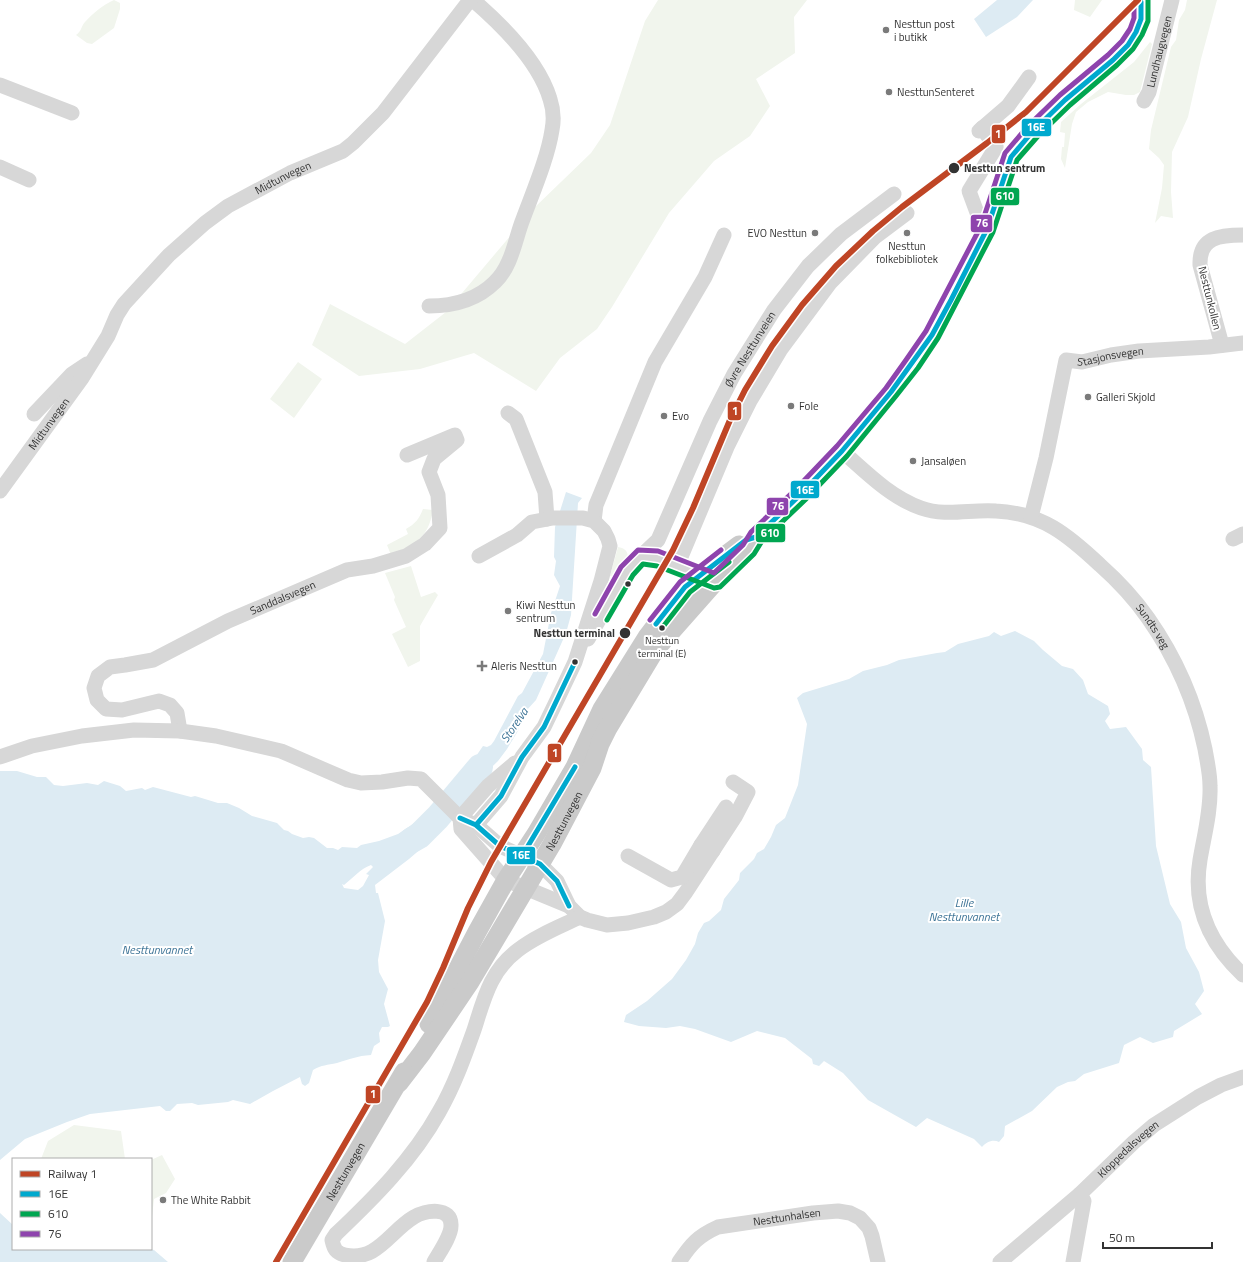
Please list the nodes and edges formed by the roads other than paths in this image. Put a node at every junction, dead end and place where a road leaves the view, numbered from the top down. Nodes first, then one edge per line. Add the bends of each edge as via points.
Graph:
1 (471, 0) edge
2 (1172, 0) edge
3 (1140, 1) edge
4 (1029, 77) dead end
5 (0, 85) edge
6 (1144, 101) dead end
7 (72, 113) dead end
8 (0, 167) edge
9 (29, 180) dead end
10 (894, 194) dead end
11 (907, 213) dead end
12 (979, 218) dead end
13 (1243, 234) edge
14 (724, 235) dead end
15 (428, 306) dead end
16 (1243, 343) edge
17 (1215, 346) junction
18 (97, 356) junction
19 (34, 414) dead end
20 (510, 421) dead end
21 (842, 451) junction
22 (407, 456) dead end
23 (0, 491) edge
24 (1031, 518) junction
25 (550, 519) junction
26 (589, 520) junction
27 (479, 556) dead end
28 (640, 557) junction
29 (678, 563) junction
30 (707, 578) junction
31 (670, 606) junction
32 (575, 662) junction
33 (180, 731) junction
34 (0, 756) edge
35 (522, 757) junction
36 (733, 782) dead end
37 (726, 807) dead end
38 (458, 816) junction
39 (476, 825) junction
40 (707, 848) junction
41 (522, 856) junction
42 (628, 856) dead end
43 (540, 864) junction
44 (506, 880) junction
45 (524, 889) junction
46 (574, 912) junction
47 (1243, 975) edge
48 (1243, 1077) edge
49 (399, 1083) junction
50 (1080, 1194) junction
51 (292, 1262) edge
52 (434, 1262) edge
53 (679, 1262) edge
54 (878, 1262) edge
55 (1000, 1262) edge
56 (1073, 1262) edge

1 - 15 street, Midtunvegen via 526,54 541,78 550,100 552,129 547,151 506,267 496,281 463,302
1 - 18 street, Midtunvegen via 363,135 343,151 258,189 228,206 205,224 173,252 124,304
2 - 6 street, Lundhaugvegen via 1149,92
3 - 21 main road, Nesttunvegen via 1140,19 1128,45 1065,100 1011,157 987,229 932,334 891,392
4 - 12 street via 1008,106 980,129 996,147 969,191
5 - 7 street
8 - 9 street
10 - 28 street, Øvre Nesttunveien via 841,234 808,266 774,310 734,374 710,421 658,540
11 - 29 street via 874,237 830,283 781,349 750,401 727,447
13 - 17 street, Nesttunkollen via 1216,237 1206,244 1200,257
14 - 26 street via 705,277 655,362
16 - 17 street, Stasjonsvegen
17 - 24 street, Stasjonsvegen via 1139,351 1082,362 1066,360
18 - 19 street, Midtunvegen via 72,374
18 - 23 street, Midtunvegen
20 - 25 street via 516,420 531,455 546,492 545,504
21 - 24 street, Sundts veg via 891,492 923,509 940,512 1013,512
21 - 30 main road, Nesttunvegen via 756,537 746,540
22 - 33 street, Sanddalsvegen via 455,435 457,440 434,459 429,472 438,495 440,528 425,544 406,556 373,566 347,570 228,621 153,660 110,667 98,676 94,688 98,700 106,709 122,710 159,701 170,705 177,713
24 - 47 street, Sundts veg via 1048,524 1068,536 1124,587 1168,648 1186,684 1200,725 1210,786 1198,875 1199,902 1214,940 1226,959
25 - 26 street
25 - 27 street via 532,522 517,535
26 - 32 street via 604,531 610,546
28 - 29 street via 650,556
28 - 32 street via 627,571
29 - 30 street
29 - 31 street, Nesttunvegen via 676,588
30 - 31 main road, Nesttunvegen via 685,587
30 - 43 main road, Nesttunvegen via 655,650 608,728 592,768
31 - 41 main road, Nesttunvegen via 647,637 602,709 575,768
32 - 35 street via 544,727
33 - 34 street via 134,730 82,736 32,746
33 - 38 street via 216,736 281,751 348,780 361,783 421,779
35 - 38 street
35 - 39 street via 501,796
36 - 40 street via 748,792 735,817
37 - 40 street
38 - 39 street
38 - 44 street via 461,829
39 - 41 street via 500,846
40 - 42 street via 682,877 672,880
40 - 46 street via 682,898 666,912 628,923 607,925 587,920
41 - 43 street
41 - 44 main road, Nesttunvegen
43 - 45 main road, Nesttunvegen
43 - 46 street via 557,881
44 - 45 street
44 - 49 main road, Nesttunvegen
45 - 46 street
45 - 49 main road, Nesttunvegen via 470,982
46 - 52 street via 518,949 497,971 486,991 460,1066 439,1112 423,1138 385,1185 332,1240 338,1253 362,1256 371,1253 414,1217 423,1212 440,1211 450,1220 451,1226
48 - 50 street, Kloppedalsvegen via 1198,1097 1154,1125
49 - 51 main road, Nesttunvegen
50 - 55 street
50 - 56 street via 1084,1201
53 - 54 street, Nesttunhalsen via 698,1238 718,1226 838,1211 860,1218 869,1228

